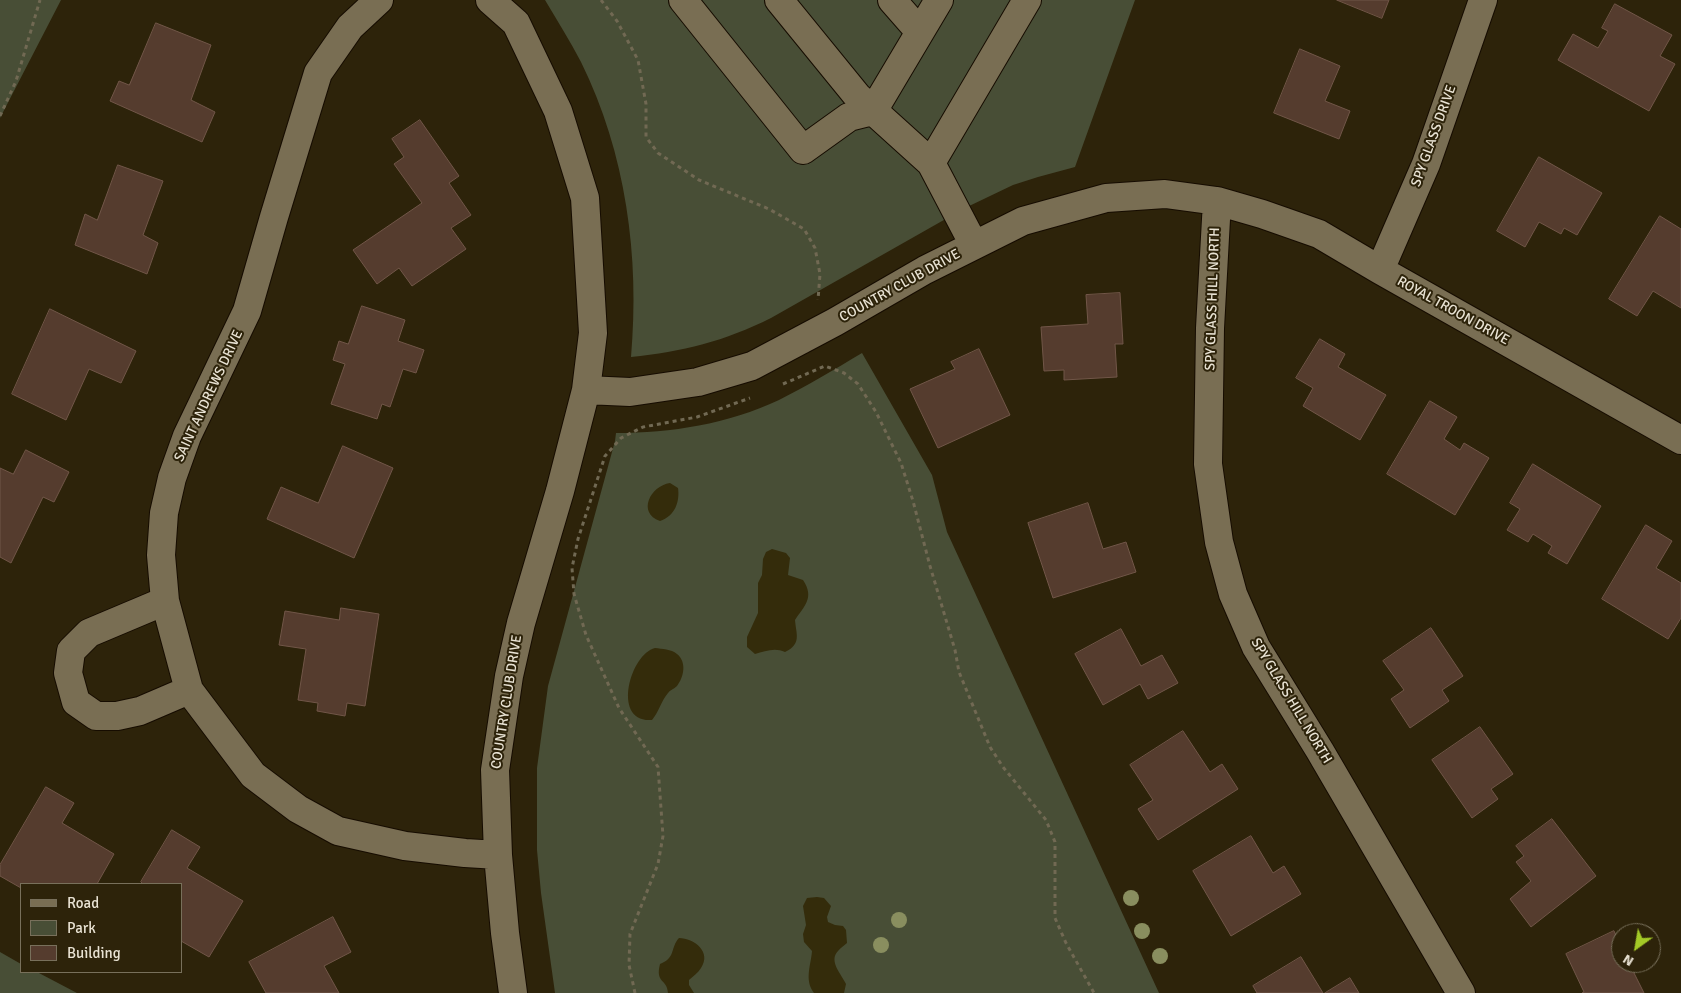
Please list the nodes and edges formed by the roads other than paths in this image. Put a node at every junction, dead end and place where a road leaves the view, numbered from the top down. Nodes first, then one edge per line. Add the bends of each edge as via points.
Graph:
1 (379, 0) edge
2 (490, 0) edge
3 (683, 0) edge
4 (779, 0) edge
5 (892, 0) edge
6 (939, 0) edge
7 (1027, 0) edge
8 (1482, 0) edge
9 (920, 32) junction
10 (872, 111) junction
11 (931, 163) junction
12 (1217, 201) junction
13 (974, 245) junction
14 (1380, 270) junction
15 (586, 390) junction
16 (1681, 440) edge
17 (165, 602) junction
18 (189, 690) junction
19 (498, 855) junction
20 (513, 993) edge
21 (1461, 993) edge

1 - 17 street, SAINT ANDREWS DRIVE via 350,26 318,73 247,311 184,445 172,478 164,513 161,555
2 - 15 street, COUNTRY CLUB DRIVE via 516,23 558,111 586,198 593,333
3 - 10 street via 803,150 849,117
4 - 10 street
5 - 9 street
6 - 9 street
7 - 11 street
8 - 14 street, SPY GLASS DRIVE via 1426,164
9 - 10 street
10 - 11 street
11 - 13 street
12 - 13 street, COUNTRY CLUB DRIVE via 1165,194 1106,198 1023,220
12 - 14 street, ROYAL TROON DRIVE via 1319,234
12 - 21 street, SPY GLASS HILL NORTH via 1210,328 1208,464 1219,542 1233,594 1256,647
13 - 15 street, COUNTRY CLUB DRIVE via 752,366 698,382 630,392
14 - 16 street, ROYAL TROON DRIVE
15 - 19 street, COUNTRY CLUB DRIVE via 509,676 495,770
17 - 18 street, SAINT ANDREWS DRIVE
17 - 18 street via 89,634 71,651 68,673 76,702 96,716 140,711
18 - 19 street, SAINT ANDREWS DRIVE via 253,775 298,808 338,831 405,846
19 - 20 street, COUNTRY CLUB DRIVE

